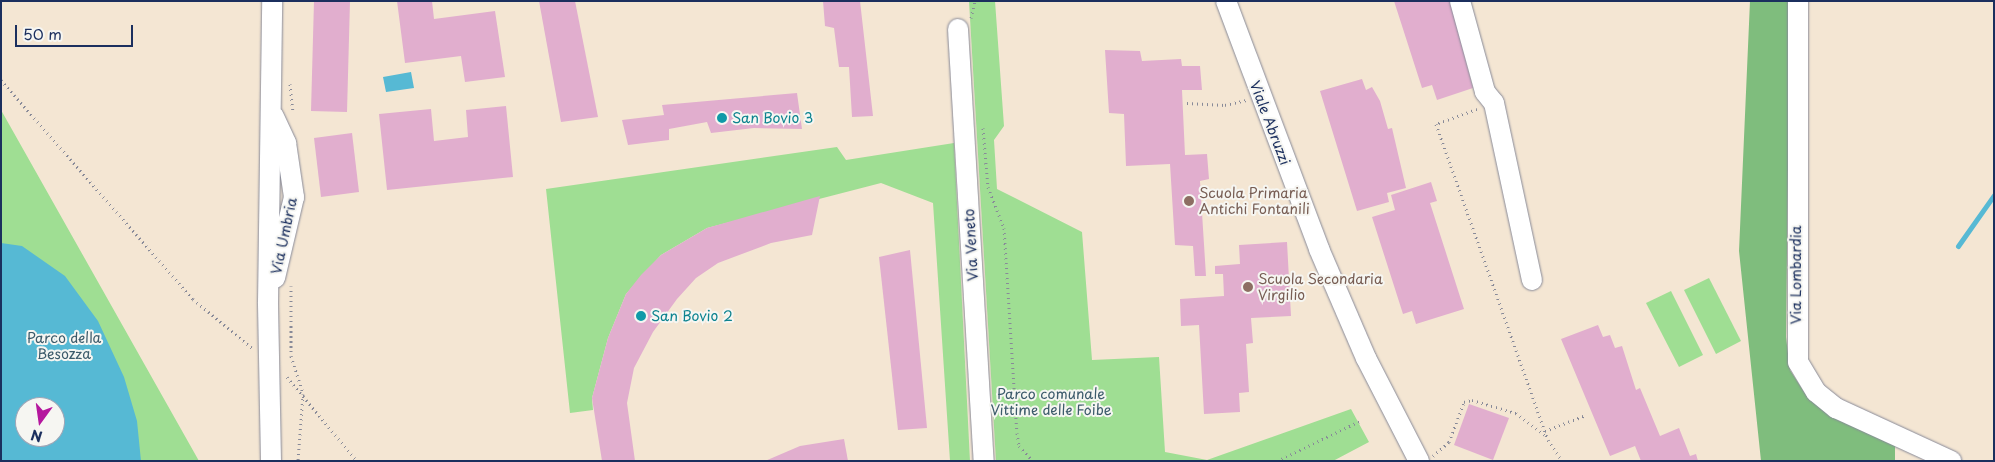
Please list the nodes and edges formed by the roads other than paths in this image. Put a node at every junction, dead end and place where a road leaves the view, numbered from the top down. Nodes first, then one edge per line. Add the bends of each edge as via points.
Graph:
1 (272, 1) edge
2 (1226, 1) edge
3 (1460, 1) edge
4 (1798, 1) edge
5 (965, 26) road end
6 (1532, 280) dead end
7 (1418, 459) edge
8 (271, 461) edge
9 (984, 461) edge
10 (1951, 461) edge

1 - 8 street, Via Umbria via 272,113 286,142 294,197 268,302
2 - 7 street, Viale Abruzzi via 1259,94 1366,358
3 - 6 street via 1484,92 1494,103
4 - 10 street, Via Lombardia via 1798,362 1816,392 1836,408
5 - 9 street, Via Veneto

